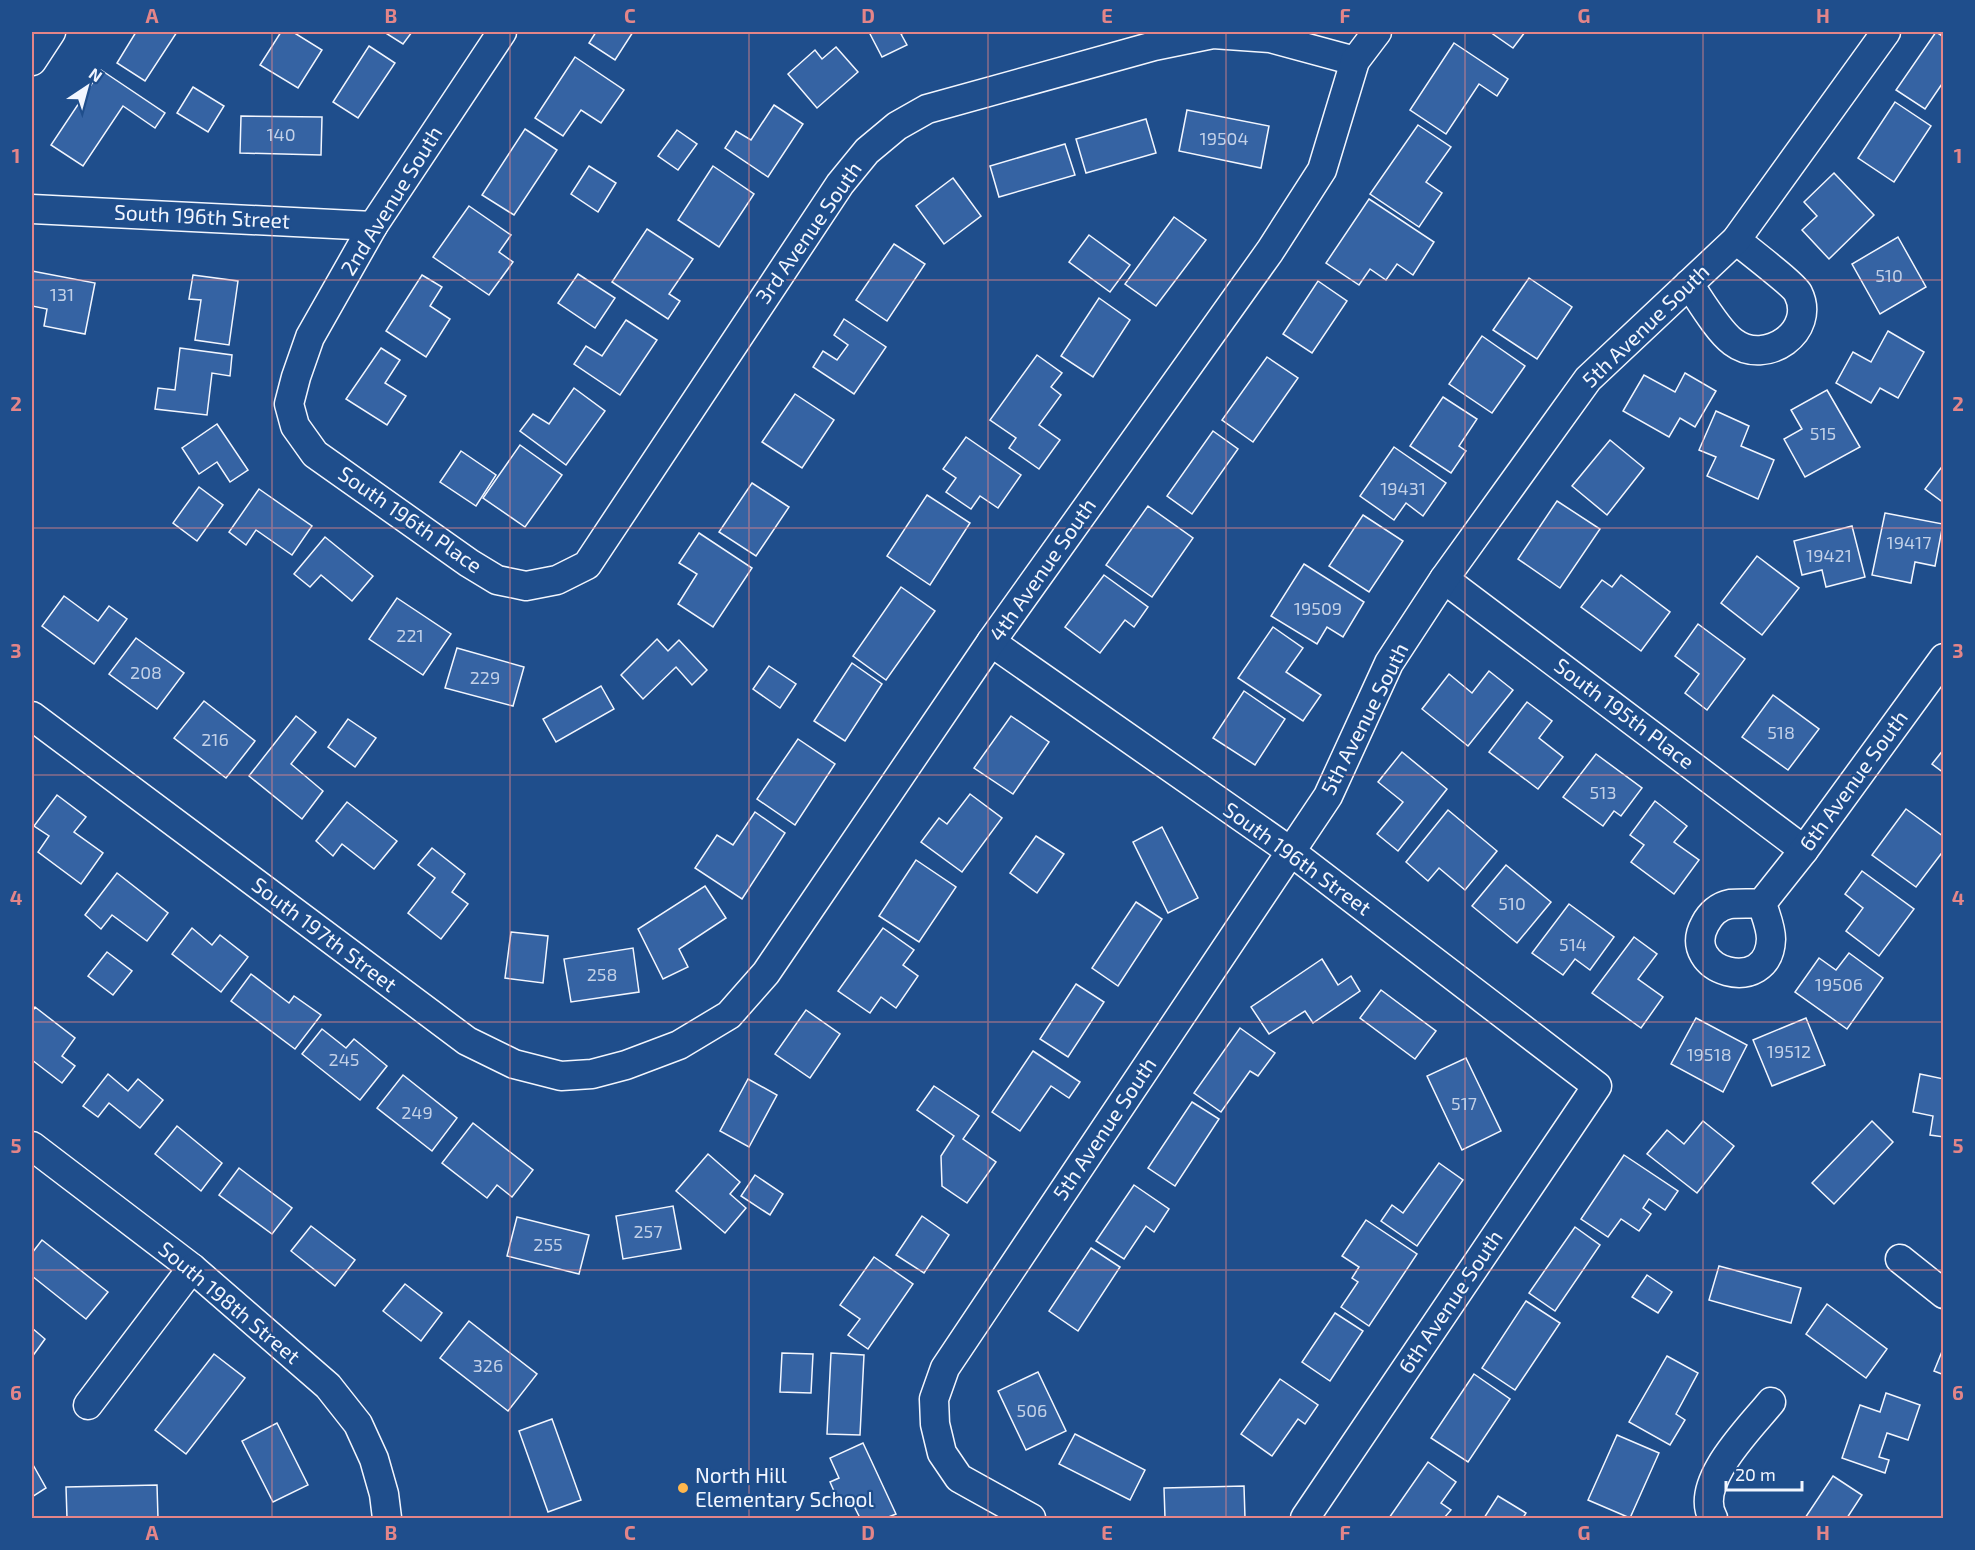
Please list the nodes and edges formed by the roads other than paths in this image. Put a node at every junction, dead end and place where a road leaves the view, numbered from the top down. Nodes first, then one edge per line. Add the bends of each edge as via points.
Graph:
1 (51, 32) edge
2 (502, 32) edge
3 (1377, 32) edge
4 (1886, 32) edge
5 (32, 61) edge
6 (1355, 61) junction
7 (32, 209) edge
8 (373, 226) junction
9 (1736, 240) junction
10 (1689, 284) junction
11 (296, 377) joint
12 (587, 565) joint
13 (1444, 579) junction
14 (991, 642) junction
15 (1944, 658) edge
16 (32, 716) edge
17 (1804, 850) junction
18 (1290, 851) junction
19 (1762, 903) dead end
20 (646, 1058) joint
21 (1597, 1086) joint
22 (32, 1146) edge
23 (1900, 1259) dead end
24 (192, 1268) junction
25 (1944, 1294) edge
26 (1771, 1402) dead end
27 (88, 1406) dead end
28 (386, 1506) edge
29 (1711, 1514) edge
30 (1031, 1518) edge
31 (1305, 1518) edge

1 - 5 street
2 - 8 street, 2nd Avenue South
3 - 6 street, 4th Avenue South
4 - 9 street, 5th Avenue South
6 - 12 street, 3rd Avenue South via 1270,38 1213,34 1154,46 927,109 897,126 867,151 840,184
6 - 14 street, 4th Avenue South via 1322,171 1270,251
7 - 8 street, South 196th Street
8 - 11 street, 2nd Avenue South via 310,337
9 - 10 street, 5th Avenue South
9 - 10 street via 1798,292 1802,306 1793,334 1771,350 1745,348 1733,342
10 - 13 street, 5th Avenue South via 1588,379
11 - 12 street, South 196th Place via 289,404 295,426 315,454 469,563 497,580 526,586 557,580
13 - 17 street, South 195th Place
13 - 18 street, 5th Avenue South via 1389,663 1328,795
14 - 18 street, South 196th Street
14 - 20 street, 4th Avenue South via 766,973 729,1015
15 - 17 street, 6th Avenue South
16 - 20 street, South 197th Street via 467,1041 514,1064 561,1076 592,1074
17 - 19 street, 6th Avenue South
18 - 21 street, South 196th Street
18 - 30 street, 5th Avenue South via 945,1368 934,1399 942,1453 959,1478
21 - 31 street, 6th Avenue South
22 - 24 street, South 198th Street
23 - 25 street
24 - 27 street
24 - 28 street, South 198th Street via 328,1386 357,1424 374,1459
26 - 29 street via 1719,1468 1711,1488

